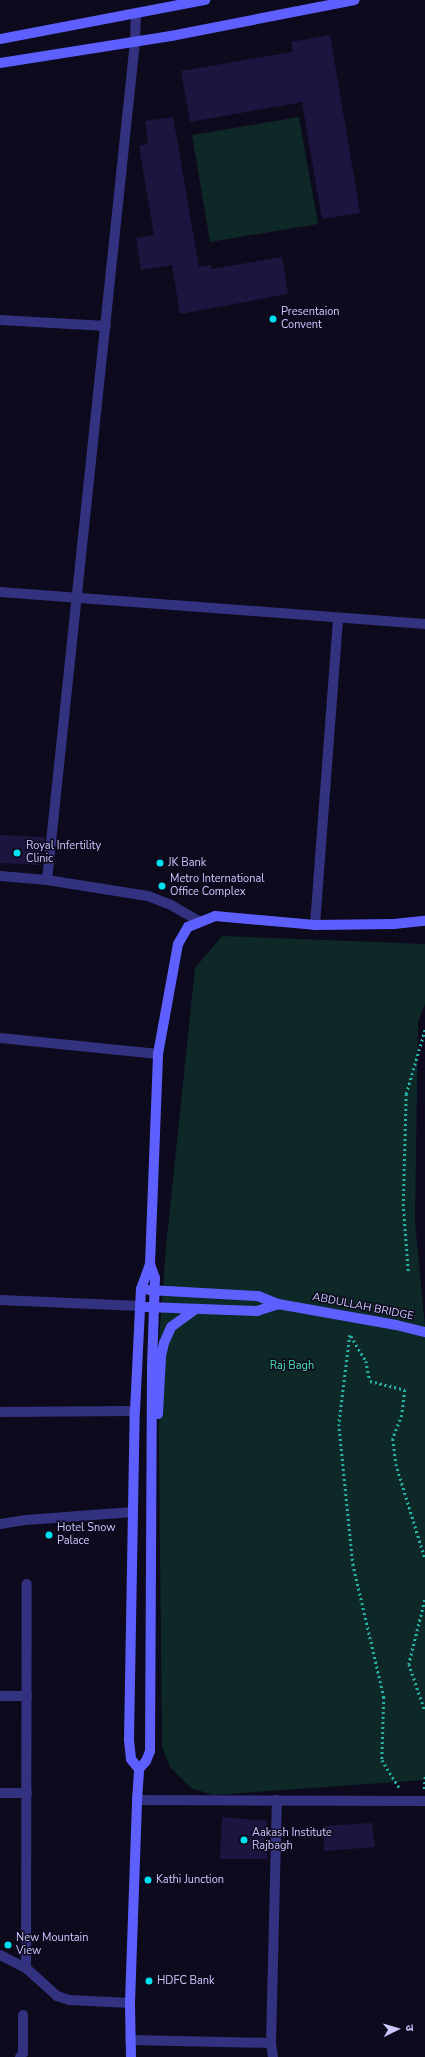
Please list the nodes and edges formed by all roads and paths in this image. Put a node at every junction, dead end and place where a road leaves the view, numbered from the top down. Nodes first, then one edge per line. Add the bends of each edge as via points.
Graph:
1 (205, 0) edge
2 (355, 0) edge
3 (136, 14) junction
4 (0, 39) edge
5 (135, 41) junction
6 (0, 63) edge
7 (0, 320) edge
8 (106, 326) junction
9 (0, 592) edge
10 (77, 598) junction
11 (338, 619) junction
12 (425, 624) edge
13 (0, 876) edge
14 (47, 880) junction
15 (425, 920) edge
16 (199, 921) junction
17 (315, 925) junction
18 (425, 1029) edge
19 (0, 1038) edge
20 (158, 1054) junction
21 (150, 1264) junction
22 (408, 1271) dead end
23 (141, 1289) junction
24 (155, 1290) junction
25 (0, 1300) edge
26 (278, 1304) junction
27 (140, 1306) junction
28 (153, 1307) junction
29 (196, 1309) junction
30 (425, 1332) edge
31 (135, 1411) junction
32 (0, 1412) edge
33 (151, 1458) junction
34 (133, 1512) junction
35 (0, 1524) edge
36 (425, 1558) edge
37 (27, 1584) dead end
38 (425, 1600) edge
39 (0, 1696) edge
40 (27, 1696) junction
41 (425, 1711) edge
42 (139, 1769) junction
43 (402, 1792) dead end
44 (0, 1793) edge
45 (26, 1793) junction
46 (137, 1800) junction
47 (277, 1800) junction
48 (425, 1801) edge
49 (0, 1955) edge
50 (26, 1968) junction
51 (130, 2003) junction
52 (23, 2015) dead end
53 (130, 2040) junction
54 (271, 2043) junction
55 (20, 2057) edge
56 (131, 2057) edge
57 (273, 2057) edge

1 - 3 main road
2 - 5 main road
3 - 4 main road
3 - 5 street
5 - 6 main road
5 - 8 street
7 - 8 street
8 - 10 street
9 - 10 street
10 - 11 street
10 - 14 street
11 - 12 street
11 - 17 street
13 - 14 street
14 - 16 street via 148,896
15 - 17 main road via 394,924
16 - 17 main road via 215,916 236,916
16 - 20 main road via 188,927 178,944
18 - 22 path via 406,1094 403,1206
19 - 20 street
20 - 21 main road
21 - 23 main road
21 - 24 main road via 155,1278
23 - 24 main road
23 - 27 main road
24 - 26 main road via 258,1296
24 - 28 main road
25 - 27 street
26 - 29 main road via 257,1312
26 - 30 main road, ABDULLAH BRIDGE
27 - 28 main road
27 - 31 main road
28 - 29 main road
28 - 33 main road
29 - 33 main road via 172,1327 164,1343 156,1439
31 - 32 street
31 - 34 main road
33 - 42 main road via 150,1751 146,1762
34 - 35 street
34 - 42 main road via 129,1745 131,1759
36 - 43 path via 395,1458 393,1439 402,1415 405,1390 370,1380 366,1361 350,1335 339,1424 353,1564 384,1697 382,1760
37 - 40 street
38 - 41 path via 409,1664
39 - 40 street
40 - 45 street
42 - 46 main road
44 - 45 street
45 - 50 street
46 - 47 street
46 - 51 main road
47 - 48 street
47 - 54 street
49 - 50 street
50 - 51 street via 57,1996 69,2000
51 - 53 main road
52 - 55 street via 23,2053
53 - 54 street
53 - 56 main road
54 - 57 street

